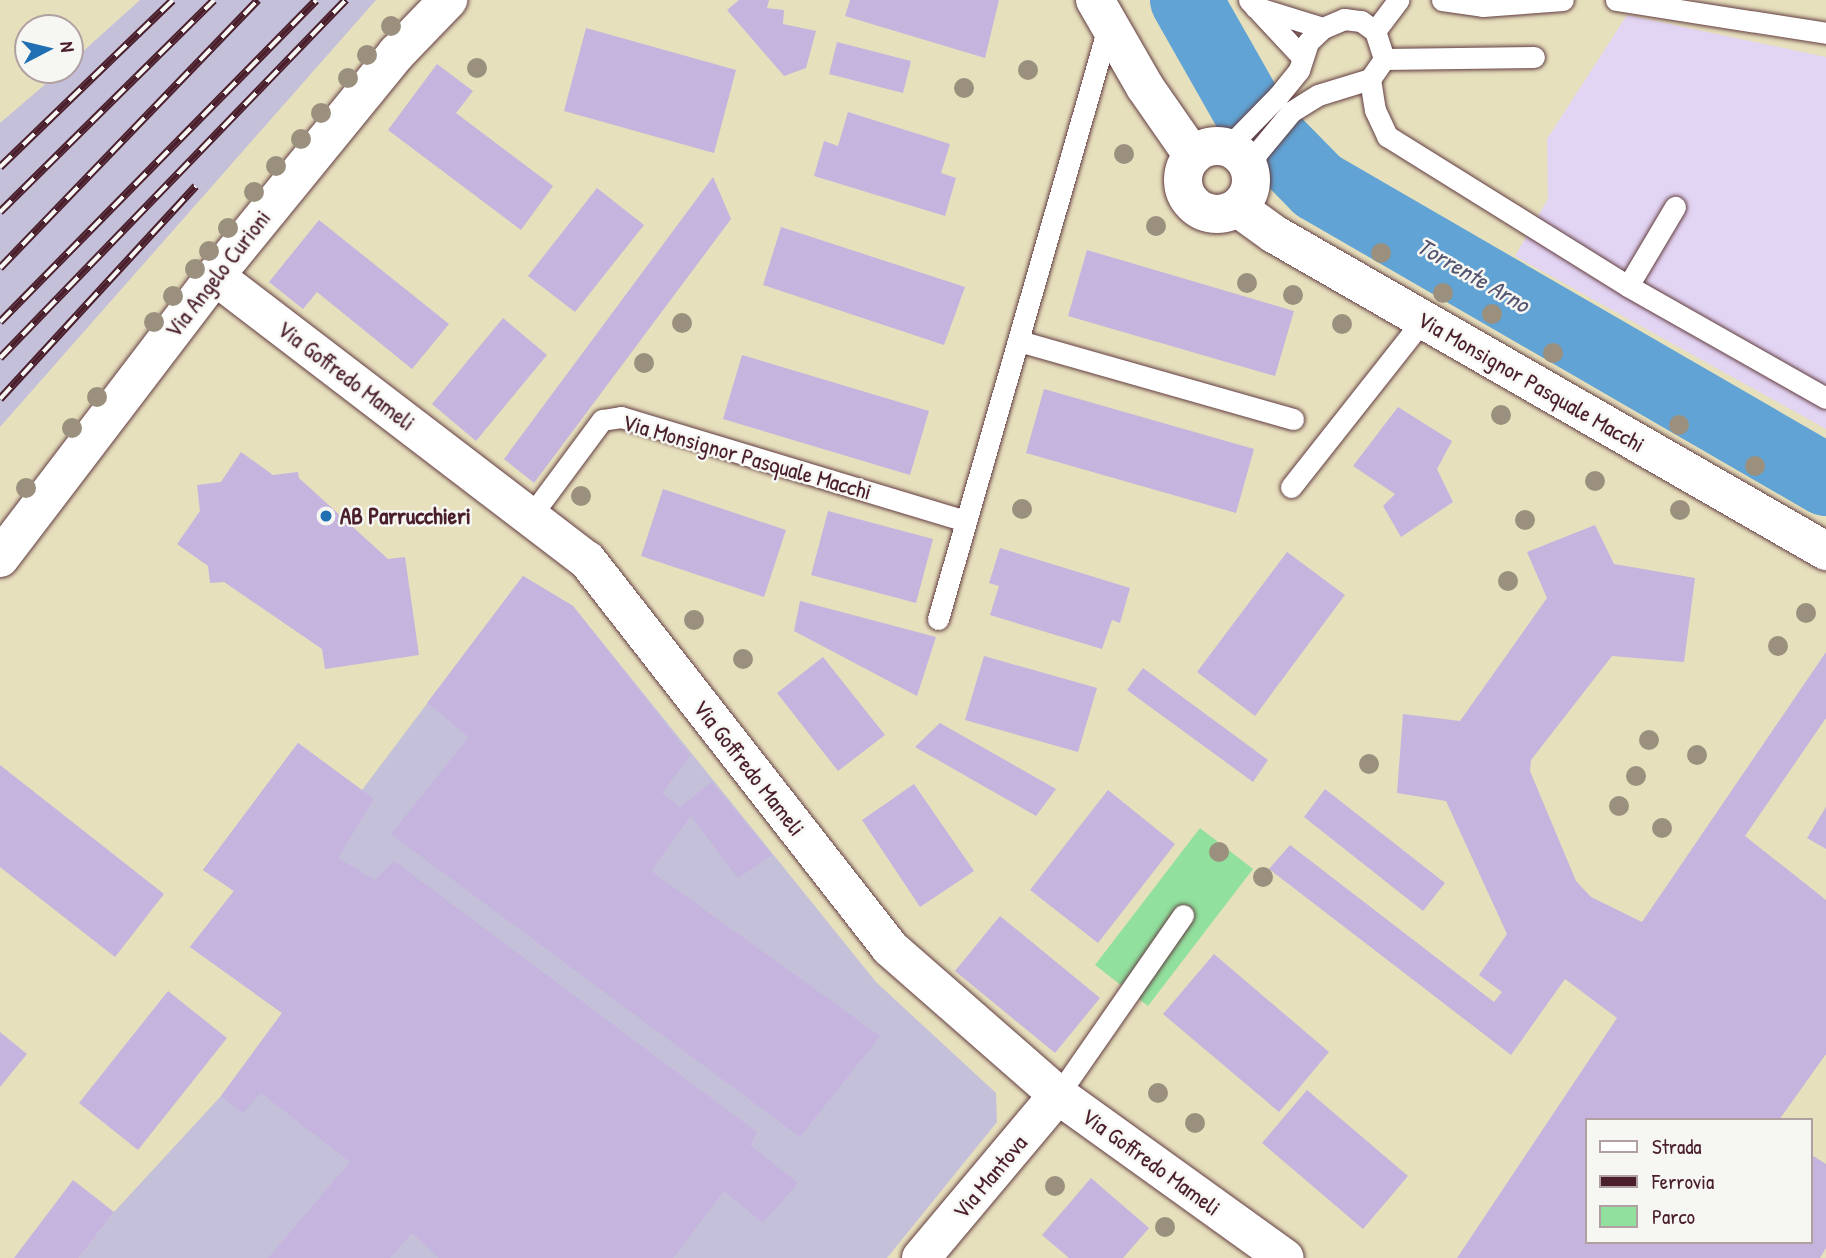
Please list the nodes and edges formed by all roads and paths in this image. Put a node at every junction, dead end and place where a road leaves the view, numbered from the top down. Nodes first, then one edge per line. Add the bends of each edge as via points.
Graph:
1 (448, 0) edge
2 (1398, 0) edge
3 (1442, 0) edge
4 (1563, 0) edge
5 (1616, 0) edge
6 (1250, 3) edge
7 (1102, 12) edge
8 (1323, 29) junction
9 (1375, 31) junction
10 (1826, 33) edge
11 (1301, 55) junction
12 (1534, 57) dead end
13 (1384, 59) junction
14 (1370, 79) junction
15 (1285, 104) junction
16 (1233, 152) junction
17 (1675, 207) dead end
18 (1238, 208) junction
19 (215, 276) junction
20 (1628, 286) junction
21 (1423, 320) junction
22 (1019, 341) junction
23 (1826, 398) edge
24 (1293, 419) dead end
25 (1291, 487) dead end
26 (530, 517) junction
27 (966, 521) junction
28 (1826, 551) edge
29 (0, 558) edge
30 (938, 619) dead end
31 (1183, 915) dead end
32 (1058, 1095) junction
33 (1282, 1256) edge
34 (921, 1258) edge

1 - 19 street, Via Angelo Curioni via 397,53
2 - 9 lane
3 - 4 lane via 1483,6
5 - 10 lane
6 - 8 lane
6 - 11 lane
7 - 16 street
7 - 22 lane
8 - 9 lane via 1344,19 1361,20
8 - 11 lane
9 - 13 lane
11 - 15 lane
12 - 13 lane
13 - 14 lane
14 - 15 lane
14 - 20 lane via 1375,110 1387,136
15 - 16 lane
16 - 18 street via 1251,184
16 - 18 street via 1184,170 1184,188 1191,203 1205,213 1222,214
17 - 20 lane
18 - 21 street, Via Monsignor Pasquale Macchi via 1274,234
19 - 26 street, Via Goffredo Mameli
19 - 29 street, Via Angelo Curioni
20 - 23 lane
21 - 25 lane
21 - 28 street, Via Monsignor Pasquale Macchi
22 - 24 lane
22 - 27 lane
26 - 27 lane, Via Monsignor Pasquale Macchi via 602,420 621,416
26 - 32 street, Via Goffredo Mameli via 587,560 890,948
27 - 30 lane
31 - 32 lane
32 - 33 street, Via Goffredo Mameli
32 - 34 street, Via Mantova

